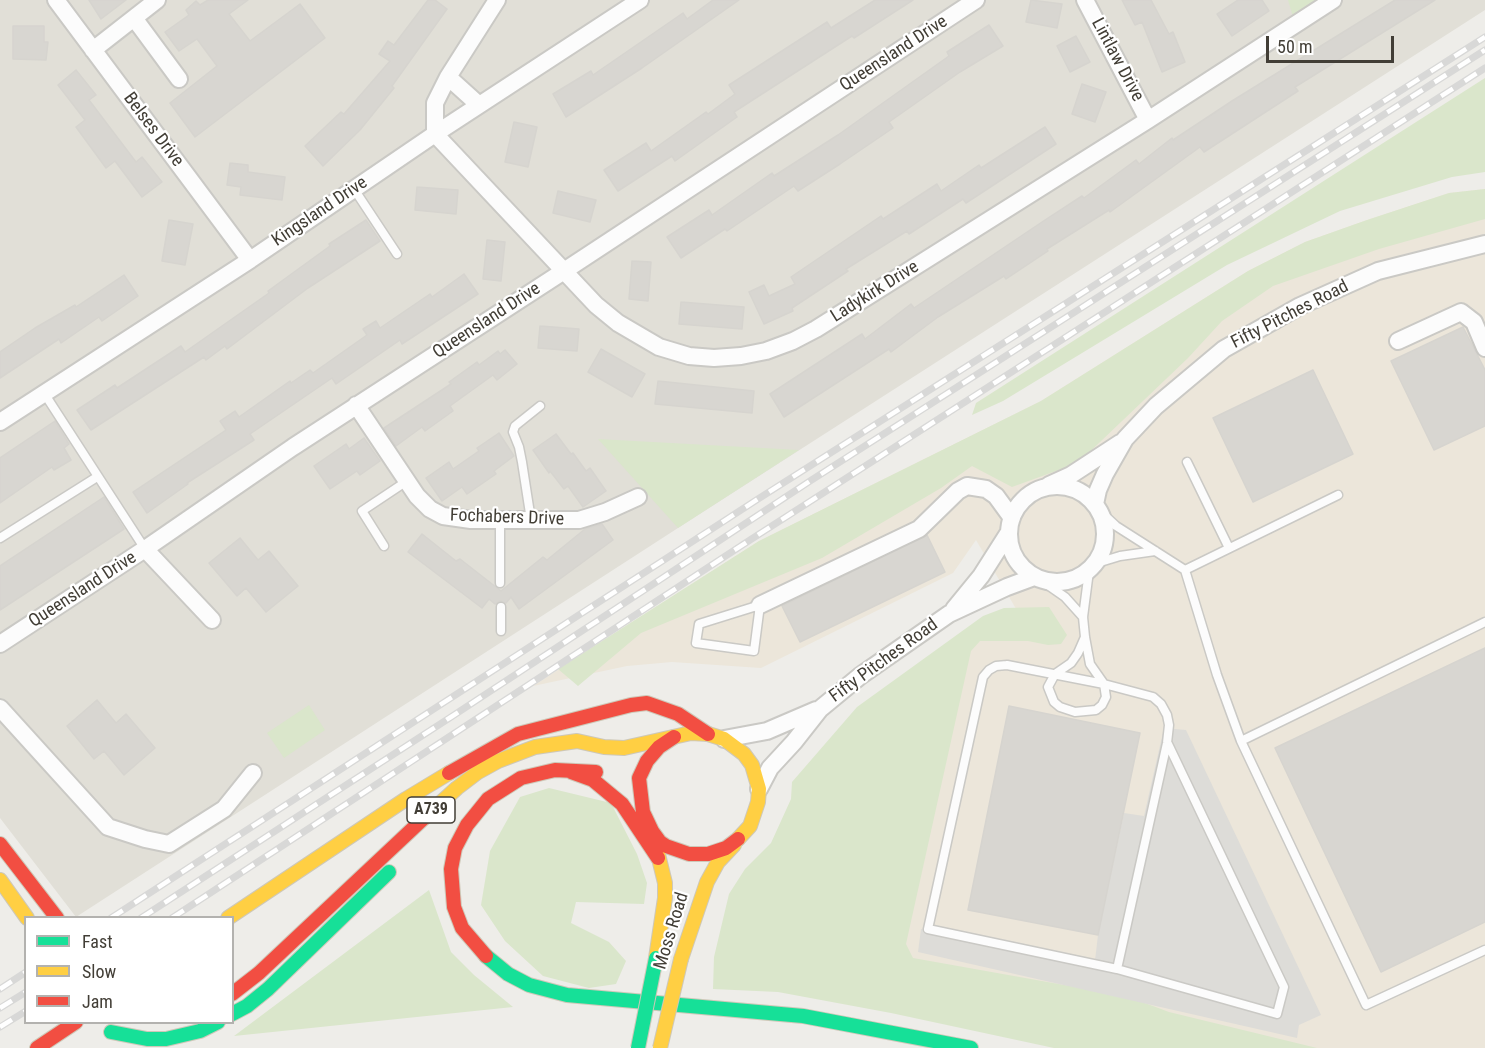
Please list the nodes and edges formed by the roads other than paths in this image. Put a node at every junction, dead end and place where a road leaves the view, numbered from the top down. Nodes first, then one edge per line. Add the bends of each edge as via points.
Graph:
1 (56, 0) edge
2 (157, 0) edge
3 (497, 0) edge
4 (640, 0) edge
5 (976, 0) edge
6 (1085, 0) edge
7 (1333, 0) edge
8 (134, 18) junction
9 (93, 50) junction
10 (448, 76) junction
11 (179, 79) dead end
12 (479, 105) junction
13 (1148, 120) junction
14 (435, 134) junction
15 (354, 189) junction
16 (1485, 244) edge
17 (397, 255) dead end
18 (250, 260) junction
19 (564, 271) junction
20 (1479, 320) edge
21 (1398, 341) dead end
22 (1485, 348) edge
23 (44, 393) junction
24 (356, 405) junction
25 (540, 406) dead end
26 (0, 422) edge
27 (1125, 439) junction
28 (1187, 462) dead end
29 (97, 477) junction
30 (407, 481) junction
31 (1033, 493) junction
32 (1338, 495) dead end
33 (996, 496) junction
34 (638, 497) dead end
35 (1098, 508) junction
36 (500, 520) junction
37 (531, 520) junction
38 (1010, 525) junction
39 (0, 538) edge
40 (384, 546) dead end
41 (1229, 548) junction
42 (145, 549) junction
43 (1155, 551) junction
44 (1093, 567) junction
45 (1185, 570) junction
46 (1038, 579) junction
47 (500, 583) dead end
48 (760, 605) junction
49 (501, 607) dead end
50 (949, 614) junction
51 (1083, 617) junction
52 (212, 620) dead end
53 (1485, 622) edge
54 (501, 631) dead end
55 (1085, 637) junction
56 (0, 644) edge
57 (1055, 674) junction
58 (1104, 684) junction
59 (0, 708) edge
60 (820, 709) junction
61 (708, 734) junction
62 (674, 737) junction
63 (724, 739) junction
64 (1241, 741) junction
65 (1167, 743) junction
66 (571, 772) junction
67 (596, 772) junction
68 (253, 773) dead end
69 (759, 789) junction
70 (471, 798) dead end
71 (644, 812) junction
72 (652, 831) junction
73 (742, 836) junction
74 (0, 844) edge
75 (658, 858) junction
76 (398, 864) dead end
77 (0, 880) edge
78 (26, 916) edge
79 (55, 916) edge
80 (231, 916) edge
81 (1485, 950) edge
82 (1117, 969) junction
83 (235, 992) edge
84 (234, 1013) edge
85 (74, 1024) edge
86 (216, 1024) edge
87 (108, 1026) edge
88 (37, 1048) edge
89 (122, 1048) edge
90 (638, 1048) edge
91 (660, 1048) edge
92 (971, 1048) edge

1 - 9 street, Belses Drive
2 - 8 street
3 - 10 street
4 - 12 street, Kingsland Drive
5 - 19 street, Queensland Drive
6 - 13 street, Lintlaw Drive
7 - 13 street, Ladykirk Drive
8 - 9 street
8 - 11 street
9 - 18 street, Belses Drive
10 - 12 street
10 - 14 street via 435,104
12 - 14 street, Kingsland Drive
13 - 19 street, Ladykirk Drive via 816,329 766,351 714,358 689,356 660,347 618,323
14 - 15 street, Kingsland Drive
14 - 19 street, Ladykirk Drive
15 - 17 lane
15 - 18 street, Kingsland Drive
16 - 27 street, Fifty Pitches Road via 1378,271 1300,306 1224,349 1165,398
18 - 23 street, Kingsland Drive
19 - 24 street, Queensland Drive
20 - 21 street via 1461,312
20 - 22 street
23 - 26 street, Kingsland Drive
23 - 29 lane
24 - 30 street, Fochabers Drive
24 - 42 street, Queensland Drive
25 - 37 lane via 513,432
27 - 31 street, Fifty Pitches Road via 1071,475
27 - 35 street, Fifty Pitches Road via 1098,490
28 - 41 lane
29 - 39 lane
29 - 42 lane
30 - 36 street, Fochabers Drive via 430,509 443,516
30 - 40 lane via 362,511
31 - 33 street via 1015,499
31 - 35 street via 1065,486 1079,490
31 - 38 street via 1018,506
32 - 41 lane
33 - 38 street
33 - 48 street via 978,487 962,488 919,529
34 - 37 street, Fochabers Drive via 579,520
35 - 43 lane via 1116,526
35 - 44 street via 1106,529 1104,549
36 - 37 street, Fochabers Drive
36 - 47 lane
38 - 46 street via 1010,546 1016,560
38 - 50 street, Fifty Pitches Road via 981,576
41 - 45 lane
42 - 52 street
42 - 56 street, Queensland Drive
43 - 44 lane via 1120,556
43 - 45 lane
44 - 46 street via 1079,578 1060,583
44 - 51 lane
45 - 64 lane
46 - 50 street, Fifty Pitches Road via 1007,587
46 - 51 lane via 1065,597
48 - 48 lane via 754,651 696,643 699,624
49 - 54 lane
50 - 60 street, Fifty Pitches Road
51 - 55 lane
53 - 64 lane
55 - 57 lane via 1071,663
55 - 58 lane via 1090,664
57 - 58 lane
57 - 58 lane via 1049,683 1050,696 1067,710 1096,710 1106,697
57 - 82 lane via 1007,665 996,666 983,677 928,929
58 - 65 lane via 1153,697 1161,704 1169,725
59 - 68 street via 108,826 145,839 169,844 224,809
60 - 63 street, Fifty Pitches Road via 767,730
60 - 69 street, Fifty Pitches Road via 770,768
61 - 62 main road
61 - 63 main road
61 - 80 main road via 678,714 647,703 518,734 406,799
62 - 71 main road via 647,761 639,778
62 - 83 main road, A739 via 624,748 577,741 551,743 516,753 478,772
63 - 69 main road via 752,765
64 - 81 lane via 1366,1005
65 - 82 lane
65 - 82 lane via 1284,987 1277,1014
66 - 67 main road
66 - 75 main road via 593,780 622,804
66 - 92 main road via 540,772 501,790 477,811 455,848 451,885 462,928 489,960 508,974 529,985 567,995 803,1016
67 - 70 main road, A739 via 563,762 537,763 486,785
67 - 71 main road, A739
69 - 73 main road via 755,814
71 - 72 main road
72 - 73 main road via 666,846 699,855 726,848
72 - 75 main road, Moss Road
73 - 91 main road, Moss Road, bridge via 718,862 707,882 681,959
74 - 79 main road
75 - 90 main road, Moss Road, bridge via 665,898
76 - 84 main road via 305,955
77 - 78 main road
85 - 88 main road
86 - 87 main road via 166,1039 147,1039
87 - 89 main road

